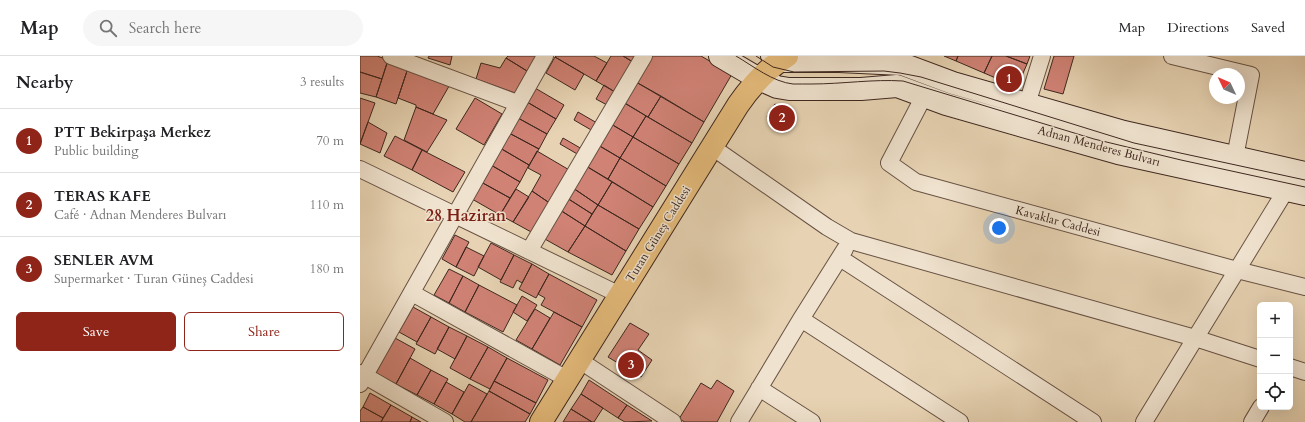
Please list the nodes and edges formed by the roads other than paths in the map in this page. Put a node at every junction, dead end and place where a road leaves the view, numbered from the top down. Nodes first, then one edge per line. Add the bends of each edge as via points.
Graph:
1 (391, 56) edge
2 (545, 56) edge
3 (644, 56) edge
4 (720, 56) edge
5 (1042, 56) edge
6 (1172, 56) edge
7 (778, 57) edge
8 (896, 60) edge
9 (759, 79) junction
10 (897, 86) junction
11 (924, 96) junction
12 (517, 103) junction
13 (1027, 104) junction
14 (712, 147) junction
15 (1235, 157) junction
16 (360, 169) edge
17 (1301, 180) edge
18 (454, 215) junction
19 (851, 241) junction
20 (529, 251) junction
21 (840, 258) junction
22 (1237, 270) junction
23 (1305, 287) edge
24 (412, 292) junction
25 (620, 295) junction
26 (801, 319) junction
27 (1195, 338) junction
28 (1257, 357) edge
29 (578, 360) junction
30 (1293, 368) edge
31 (1305, 372) edge
32 (361, 378) edge
33 (567, 379) junction
34 (759, 388) junction
35 (1259, 410) edge
36 (445, 422) edge
37 (541, 422) edge
38 (673, 422) edge
39 (739, 422) edge
40 (812, 422) edge
41 (960, 422) edge
42 (1093, 422) edge
43 (1144, 422) edge
44 (1252, 422) edge

1 - 12 street
2 - 12 street
3 - 20 street
4 - 9 main road, Adnan Menderes Bulvarı
5 - 13 street
6 - 15 street via 1251,75
7 - 8 main road, Adnan Menderes Bulvarı via 839,61
7 - 9 main road, Turan Güneş Caddesi
8 - 10 main road
8 - 13 main road, Adnan Menderes Bulvarı via 953,83
9 - 10 main road, Adnan Menderes Bulvarı via 789,89
9 - 14 main road, Turan Güneş Caddesi via 738,105
10 - 11 main road, Adnan Menderes Bulvarı
11 - 17 main road, Adnan Menderes Bulvarı via 1118,153
11 - 22 street, Kavaklar Caddesi via 888,163 916,182
12 - 18 street
13 - 15 main road, Adnan Menderes Bulvarı via 1124,132
14 - 19 street
14 - 25 main road, Turan Güneş Caddesi
15 - 17 main road, Adnan Menderes Bulvarı
16 - 18 street
17 - 22 street
18 - 20 street
18 - 24 street
19 - 21 street
19 - 27 street
20 - 25 street
21 - 26 street
21 - 42 street
22 - 23 street, Kavaklar Caddesi
22 - 27 street
24 - 32 street
24 - 33 street
25 - 29 main road, Turan Güneş Caddesi
26 - 34 street
26 - 41 street
27 - 28 street
27 - 43 street
29 - 33 main road, Turan Güneş Caddesi
29 - 38 street
30 - 31 street
32 - 36 street
33 - 37 main road, Turan Güneş Caddesi
34 - 39 street
34 - 40 street
35 - 44 street

